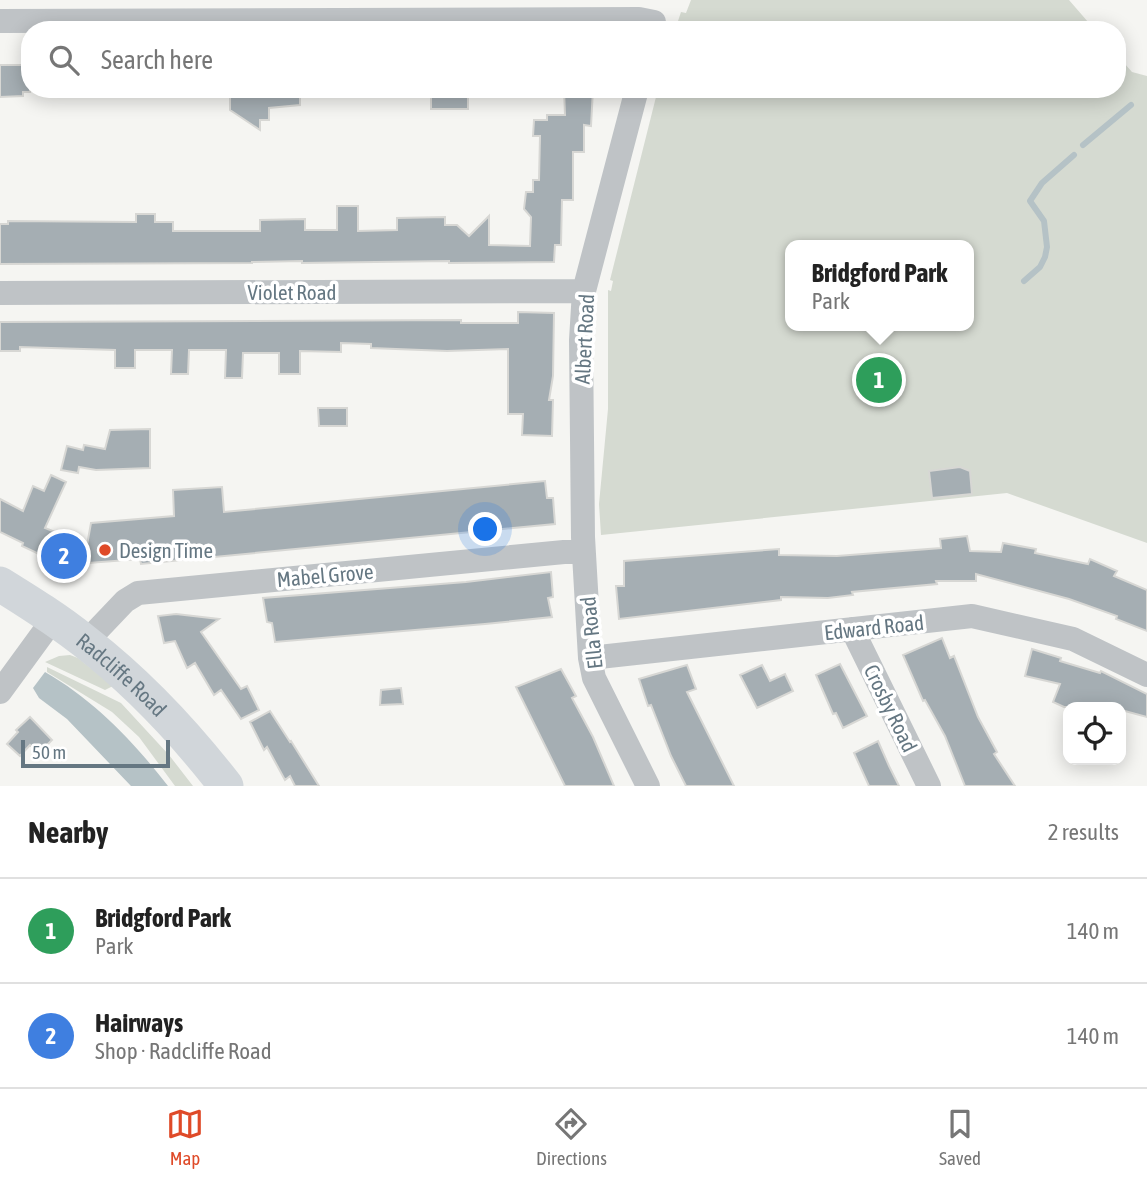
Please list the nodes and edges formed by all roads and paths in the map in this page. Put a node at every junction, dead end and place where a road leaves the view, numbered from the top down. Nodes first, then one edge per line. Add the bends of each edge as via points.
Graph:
1 (655, 17) edge
2 (0, 21) edge
3 (635, 98) edge
4 (584, 291) junction
5 (0, 293) edge
6 (583, 552) junction
7 (0, 584) edge
8 (54, 618) junction
9 (852, 629) junction
10 (86, 642) junction
11 (590, 658) junction
12 (1147, 675) edge
13 (0, 692) edge
14 (226, 786) edge
15 (648, 786) edge
16 (929, 786) edge

1 - 2 street
3 - 4 street, Albert Road
4 - 5 street, Violet Road
4 - 6 street, Albert Road via 580,340
6 - 10 street, Mabel Grove via 138,593
6 - 11 street, Ella Road
7 - 8 highway, Radcliffe Road
8 - 10 highway, Radcliffe Road
8 - 13 street
9 - 11 street, Edward Road
9 - 12 street, Edward Road via 972,616 1073,639
9 - 16 street, Crosby Road
10 - 14 highway, Radcliffe Road via 171,722
11 - 15 street, Ella Road via 594,678

